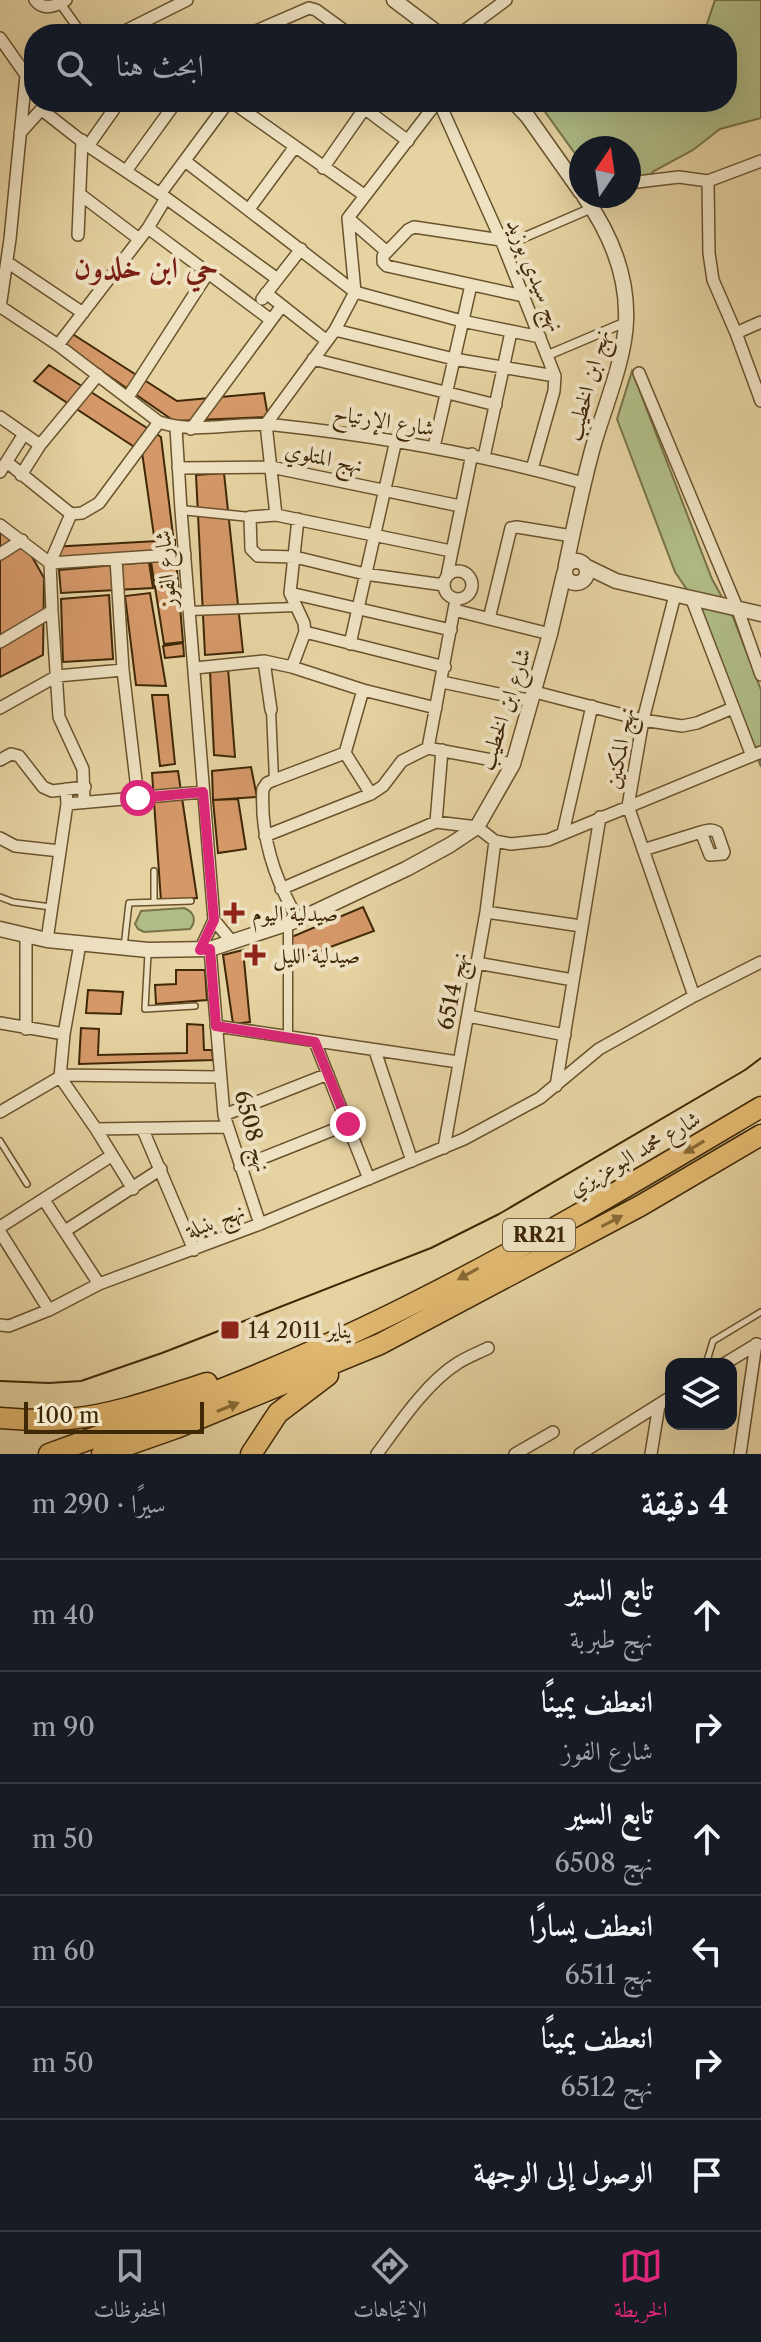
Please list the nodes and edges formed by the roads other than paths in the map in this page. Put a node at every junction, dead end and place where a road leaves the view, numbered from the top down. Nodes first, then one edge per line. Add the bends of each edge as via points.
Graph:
1 (35, 0) edge
2 (187, 0) edge
3 (394, 0) edge
4 (506, 0) edge
5 (63, 2) edge
6 (76, 24) edge
7 (141, 24) edge
8 (277, 24) edge
9 (335, 24) edge
10 (426, 24) edge
11 (474, 24) edge
12 (0, 38) edge
13 (24, 66) edge
14 (24, 109) edge
15 (39, 112) edge
16 (51, 112) edge
17 (111, 112) edge
18 (169, 112) edge
19 (222, 112) edge
20 (244, 112) edge
21 (358, 112) edge
22 (373, 112) edge
23 (430, 112) edge
24 (443, 112) edge
25 (523, 112) edge
26 (20, 133) junction
27 (408, 141) junction
28 (85, 143) junction
29 (294, 148) junction
30 (185, 161) junction
31 (761, 161) edge
32 (323, 168) junction
33 (126, 171) junction
34 (569, 172) edge
35 (708, 181) junction
36 (641, 182) edge
37 (81, 195) junction
38 (364, 195) junction
39 (163, 196) junction
40 (571, 208) edge
41 (594, 208) edge
42 (249, 209) junction
43 (348, 218) junction
44 (148, 228) junction
45 (78, 235) dead end
46 (5, 238) edge
47 (139, 239) junction
48 (502, 243) junction
49 (301, 249) junction
50 (387, 252) junction
51 (7, 262) junction
52 (208, 273) junction
53 (276, 278) junction
54 (471, 285) junction
55 (355, 292) junction
56 (266, 293) junction
57 (523, 296) junction
58 (256, 307) junction
59 (281, 307) junction
60 (0, 308) edge
61 (83, 313) junction
62 (271, 320) junction
63 (462, 321) junction
64 (626, 322) junction
65 (761, 322) edge
66 (335, 330) junction
67 (511, 332) junction
68 (736, 333) junction
69 (540, 337) junction
70 (327, 341) junction
71 (58, 345) junction
72 (548, 355) junction
73 (313, 359) junction
74 (454, 359) junction
75 (504, 369) junction
76 (639, 373) dead end
77 (98, 375) junction
78 (555, 376) junction
79 (447, 393) junction
80 (128, 397) junction
81 (761, 401) edge
82 (496, 405) junction
83 (0, 417) edge
84 (159, 422) junction
85 (266, 424) junction
86 (176, 428) junction
87 (191, 429) junction
88 (24, 434) junction
89 (396, 440) junction
90 (40, 445) junction
91 (434, 447) junction
92 (472, 454) junction
93 (484, 457) junction
94 (271, 467) junction
95 (4, 468) edge
96 (178, 468) junction
97 (532, 469) junction
98 (21, 475) junction
99 (583, 483) junction
100 (384, 490) junction
101 (460, 506) junction
102 (181, 510) junction
103 (71, 514) junction
104 (276, 515) junction
105 (250, 517) junction
106 (298, 519) junction
107 (0, 525) edge
108 (374, 536) junction
109 (22, 540) junction
110 (571, 540) junction
111 (451, 551) junction
112 (0, 554) edge
113 (185, 554) junction
114 (295, 557) junction
115 (116, 559) junction
116 (50, 563) junction
117 (584, 564) junction
118 (565, 569) junction
119 (365, 574) junction
120 (445, 581) junction
121 (616, 581) junction
122 (580, 582) junction
123 (290, 593) junction
124 (675, 595) junction
125 (692, 600) junction
126 (558, 601) junction
127 (455, 604) junction
128 (296, 607) junction
129 (358, 610) junction
130 (738, 610) junction
131 (52, 611) junction
132 (189, 611) junction
133 (761, 614) edge
134 (489, 619) junction
135 (451, 630) junction
136 (305, 632) junction
137 (550, 634) junction
138 (0, 642) edge
139 (350, 644) junction
140 (264, 661) junction
141 (292, 667) junction
142 (445, 667) junction
143 (195, 668) junction
144 (123, 670) junction
145 (761, 675) edge
146 (57, 676) junction
147 (442, 682) junction
148 (363, 690) junction
149 (533, 697) junction
150 (592, 706) junction
151 (0, 708) edge
152 (436, 708) junction
153 (733, 708) junction
154 (271, 710) joint
155 (643, 720) junction
156 (428, 748) junction
157 (442, 750) junction
158 (345, 753) junction
159 (756, 754) edge
160 (0, 760) edge
161 (513, 764) junction
162 (274, 780) junction
163 (85, 787) junction
164 (66, 789) junction
165 (203, 792) junction
166 (371, 794) junction
167 (138, 798) junction
168 (84, 802) junction
169 (67, 804) junction
170 (628, 806) junction
171 (600, 817) junction
172 (436, 822) junction
173 (477, 827) junction
174 (701, 832) dead end
175 (563, 833) junction
176 (265, 836) junction
177 (0, 838) edge
178 (495, 841) junction
179 (643, 850) junction
180 (60, 851) junction
181 (154, 871) dead end
182 (281, 889) junction
183 (0, 897) edge
184 (154, 901) junction
185 (191, 901) dead end
186 (52, 908) junction
187 (486, 912) junction
188 (214, 920) junction
189 (293, 922) junction
190 (581, 926) junction
191 (4, 932) edge
192 (26, 936) junction
193 (47, 940) junction
194 (233, 943) junction
195 (80, 944) junction
196 (124, 948) junction
197 (148, 950) junction
198 (205, 950) junction
199 (761, 962) edge
200 (477, 963) junction
201 (573, 980) junction
202 (694, 996) junction
203 (195, 1006) dead end
204 (468, 1016) junction
205 (0, 1023) edge
206 (216, 1026) junction
207 (26, 1029) junction
208 (64, 1034) junction
209 (565, 1035) junction
210 (288, 1037) junction
211 (315, 1042) junction
212 (375, 1051) junction
213 (458, 1062) junction
214 (328, 1074) junction
215 (60, 1076) junction
216 (219, 1077) junction
217 (556, 1087) junction
218 (761, 1107) edge
219 (0, 1112) edge
220 (226, 1121) junction
221 (348, 1124) junction
222 (96, 1129) junction
223 (143, 1130) junction
224 (761, 1135) edge
225 (0, 1141) edge
226 (444, 1148) junction
227 (111, 1156) junction
228 (412, 1161) junction
229 (240, 1167) junction
230 (161, 1169) junction
231 (369, 1179) junction
232 (27, 1184) dead end
233 (133, 1189) junction
234 (44, 1200) junction
235 (260, 1224) junction
236 (0, 1230) edge
237 (65, 1231) junction
238 (194, 1250) junction
239 (99, 1284) junction
240 (49, 1310) junction
241 (761, 1312) edge
242 (0, 1325) edge
243 (758, 1343) edge
244 (380, 1344) junction
245 (488, 1348) dead end
246 (708, 1358) edge
247 (734, 1358) edge
248 (314, 1361) junction
249 (665, 1401) edge
250 (659, 1405) junction
251 (0, 1418) edge
252 (553, 1432) dead end
253 (49, 1454) edge
254 (102, 1454) edge
255 (251, 1454) edge
256 (377, 1454) edge
257 (515, 1454) edge
258 (580, 1454) edge
259 (651, 1454) edge
260 (740, 1454) edge

1 - 5 street via 50,7
2 - 7 street
3 - 10 street
4 - 11 street
5 - 6 street
8 - 9 street via 304,9 316,10
12 - 13 street
14 - 26 street
15 - 26 street
16 - 28 street
17 - 28 street
18 - 33 street
19 - 30 street
20 - 29 street
21 - 32 street
22 - 27 street
23 - 27 street
24 - 48 street, نهج سيدي بوزيد
25 - 34 street, نهج ابن الخطيب
26 - 46 street
27 - 38 street
28 - 33 street
28 - 37 street
29 - 32 street
29 - 42 street
30 - 39 street
30 - 42 street
31 - 35 street
32 - 38 street
33 - 39 street
35 - 36 street via 679,177
35 - 68 street via 713,280
37 - 45 street
37 - 47 street
38 - 43 street
39 - 44 street
39 - 53 street
40 - 48 street
41 - 64 street, نهج ابن الخطيب via 616,252
42 - 49 street
43 - 50 street
43 - 55 street
44 - 47 street
44 - 52 street
46 - 51 street
47 - 61 street
48 - 50 street via 414,227
48 - 57 street, نهج سيدي بوزيد
49 - 53 street
49 - 55 street
50 - 54 street via 387,266
51 - 60 street
51 - 61 street
52 - 58 street
52 - 80 street
53 - 56 street
54 - 57 street
54 - 63 street
55 - 63 street
55 - 66 street
56 - 58 street
56 - 59 street
57 - 69 street, نهج سيدي بوزيد
58 - 62 street
59 - 62 street
59 - 70 street
60 - 71 street
61 - 71 street
62 - 87 street
63 - 67 street
63 - 74 street
64 - 72 street
64 - 99 street, نهج ابن الخطيب
65 - 68 street
66 - 70 street
66 - 74 street
67 - 69 street
67 - 75 street
68 - 81 street
69 - 72 street, نهج سيدي بوزيد
70 - 73 street
71 - 77 street
72 - 78 street, نهج سيدي بوزيد
73 - 79 street
73 - 85 street
74 - 75 street
74 - 79 street
75 - 78 street
75 - 82 street
76 - 130 street
77 - 80 street
77 - 90 street
78 - 97 street, نهج سيدي بوزيد
79 - 82 street
79 - 91 street
80 - 84 street
82 - 93 street
83 - 88 street
84 - 86 street
84 - 103 street via 99,503
85 - 87 street, شارع الإرتياح
85 - 89 street, شارع الإرتياح
85 - 94 street
86 - 87 street, شارع الإرتياح
86 - 96 street, شارع الفوز
88 - 90 street
88 - 95 street
89 - 91 street, شارع الإرتياح
89 - 100 street
90 - 98 street
91 - 92 street, شارع الإرتياح
92 - 93 street, شارع الإرتياح
92 - 101 street
93 - 97 street, شارع الإرتياح
94 - 96 street, نهج المتلوي
94 - 100 street, نهج المتلوي
94 - 104 street
95 - 98 street
96 - 102 street, شارع الفوز
97 - 99 street, شارع الإرتياح
98 - 103 street
99 - 110 street, نهج ابن الخطيب
100 - 101 street, نهج المتلوي
100 - 108 street
101 - 111 street
102 - 105 street
102 - 113 street, شارع الفوز
103 - 116 street
104 - 105 street
104 - 106 street
105 - 114 street via 253,553
106 - 108 street
106 - 114 street
107 - 109 street
108 - 111 street
108 - 119 street
109 - 112 street
109 - 116 street
110 - 117 street
110 - 118 street, نهج ابن الخطيب
110 - 134 street via 511,528
111 - 120 street
113 - 115 street
113 - 132 street, شارع الفوز
114 - 119 street
114 - 123 street
115 - 116 street
115 - 144 street
116 - 131 street
117 - 118 street via 574,560
117 - 121 street
117 - 122 street via 587,574
118 - 122 street via 569,581
118 - 126 street, نهج ابن الخطيب
119 - 120 street
119 - 129 street
120 - 127 street
120 - 127 street via 460,571 471,579 469,593
121 - 122 street
121 - 124 street
122 - 126 street
123 - 128 street
123 - 129 street
124 - 125 street
124 - 155 street, نهج المكنين
125 - 130 street
125 - 153 street
126 - 137 street, شارع ابن الخطيب
127 - 134 street
127 - 135 street
128 - 132 street
128 - 136 street
129 - 135 street
129 - 139 street
130 - 133 street
130 - 145 street
131 - 138 street
131 - 146 street
132 - 143 street, شارع الفوز
134 - 137 street
135 - 142 street
136 - 139 street
136 - 141 street
137 - 149 street, شارع ابن الخطيب
139 - 142 street
140 - 141 street
140 - 143 street
140 - 154 street
141 - 148 street
142 - 147 street
143 - 165 street, شارع الفوز
144 - 146 street
144 - 167 street
146 - 151 street
146 - 163 street via 59,717 83,769
147 - 149 street
147 - 152 street
148 - 152 street
148 - 158 street
149 - 150 street
149 - 161 street, شارع ابن الخطيب
150 - 155 street
150 - 175 street
152 - 156 street
153 - 155 street via 687,726
153 - 159 street
154 - 162 street
155 - 170 street, نهج المكنين
156 - 157 street
156 - 166 street via 402,761
157 - 161 street
157 - 172 street
158 - 162 street
158 - 166 street
159 - 170 street
160 - 164 street via 16,754 43,787
161 - 173 street, شارع ابن الخطيب
162 - 176 street via 262,794
163 - 164 street
163 - 168 street
164 - 169 street
165 - 167 street
165 - 188 street, شارع الفوز
166 - 176 street
167 - 168 street
168 - 169 street
169 - 180 street
170 - 171 street
170 - 179 street, نهج المكنين
171 - 175 street
171 - 190 street
172 - 173 street
172 - 182 street
173 - 178 street
173 - 189 street, شارع ابن الخطيب via 430,857
174 - 179 street
175 - 178 street via 538,842
176 - 182 street
177 - 180 street via 15,846
178 - 187 street, نهج 6514
179 - 202 street, نهج المكنين
180 - 186 street
181 - 184 lane
182 - 189 street
183 - 186 lane
184 - 185 lane
184 - 196 lane via 129,903
186 - 193 street
187 - 190 street
187 - 200 street, نهج 6514
188 - 194 street
188 - 198 street, شارع الفوز
189 - 194 street, شارع ابن الخطيب
189 - 210 street
190 - 201 street
191 - 192 street, شارع ابن الخطيب
192 - 193 street, شارع ابن الخطيب
192 - 207 street
193 - 195 street, شارع ابن الخطيب
194 - 198 street, شارع ابن الخطيب
195 - 196 street, شارع ابن الخطيب
195 - 208 street
196 - 197 street, شارع ابن الخطيب
197 - 198 street, شارع ابن الخطيب
197 - 203 lane via 145,1009
198 - 206 street, نهج 6508
199 - 202 street, نهج بنبلة
200 - 201 street
200 - 204 street, نهج 6514
201 - 209 street
202 - 217 street, نهج بنبلة via 599,1049
204 - 209 street
204 - 213 street, نهج 6514
205 - 207 street
206 - 210 street
206 - 216 street, نهج 6508
207 - 208 street
208 - 215 street
209 - 217 street
210 - 211 street
211 - 212 street
211 - 214 street
212 - 213 street
212 - 228 street
213 - 226 street, نهج 6514
214 - 220 street
214 - 221 street
215 - 216 street
215 - 219 street
215 - 222 street
216 - 220 street, نهج 6508
217 - 226 street, نهج بنبلة
218 -> 248 highway, شارع محمد البوعزيزي / RR21
220 - 223 street
220 - 229 street, نهج 6508
221 - 229 street
221 - 231 street
222 - 223 street
222 - 227 street
223 - 230 street
244 -> 224 highway, شارع محمد البوعزيزي / RR21 via 640,1206
225 - 232 lane
226 - 228 street, نهج بنبلة
227 - 233 street
227 - 234 street
228 - 231 street, نهج بنبلة
229 - 235 street, نهج 6508
230 - 233 street
230 - 238 street
231 - 235 street, نهج بنبلة
233 - 237 street
234 - 236 street
234 - 237 street
235 - 238 street, نهج بنبلة
236 - 240 street
237 - 239 street
238 - 239 street, نهج بنبلة
239 - 240 street, نهج بنبلة
240 - 242 street, نهج بنبلة
241 - 246 lane via 713,1341
243 - 247 street
243 - 260 street
244 - 248 highway, شارع محمد البوعزيزي / RR21
244 - 255 highway via 278,1413
245 - 256 street via 446,1372
248 - 251 highway via 281,1358 72,1419
248 - 253 highway, شارع محمد البوعزيزي / RR21
254 -> 248 highway, شارع محمد البوعزيزي / RR21 via 176,1428
249 - 250 street
250 - 258 street
250 - 259 street
252 - 257 street

